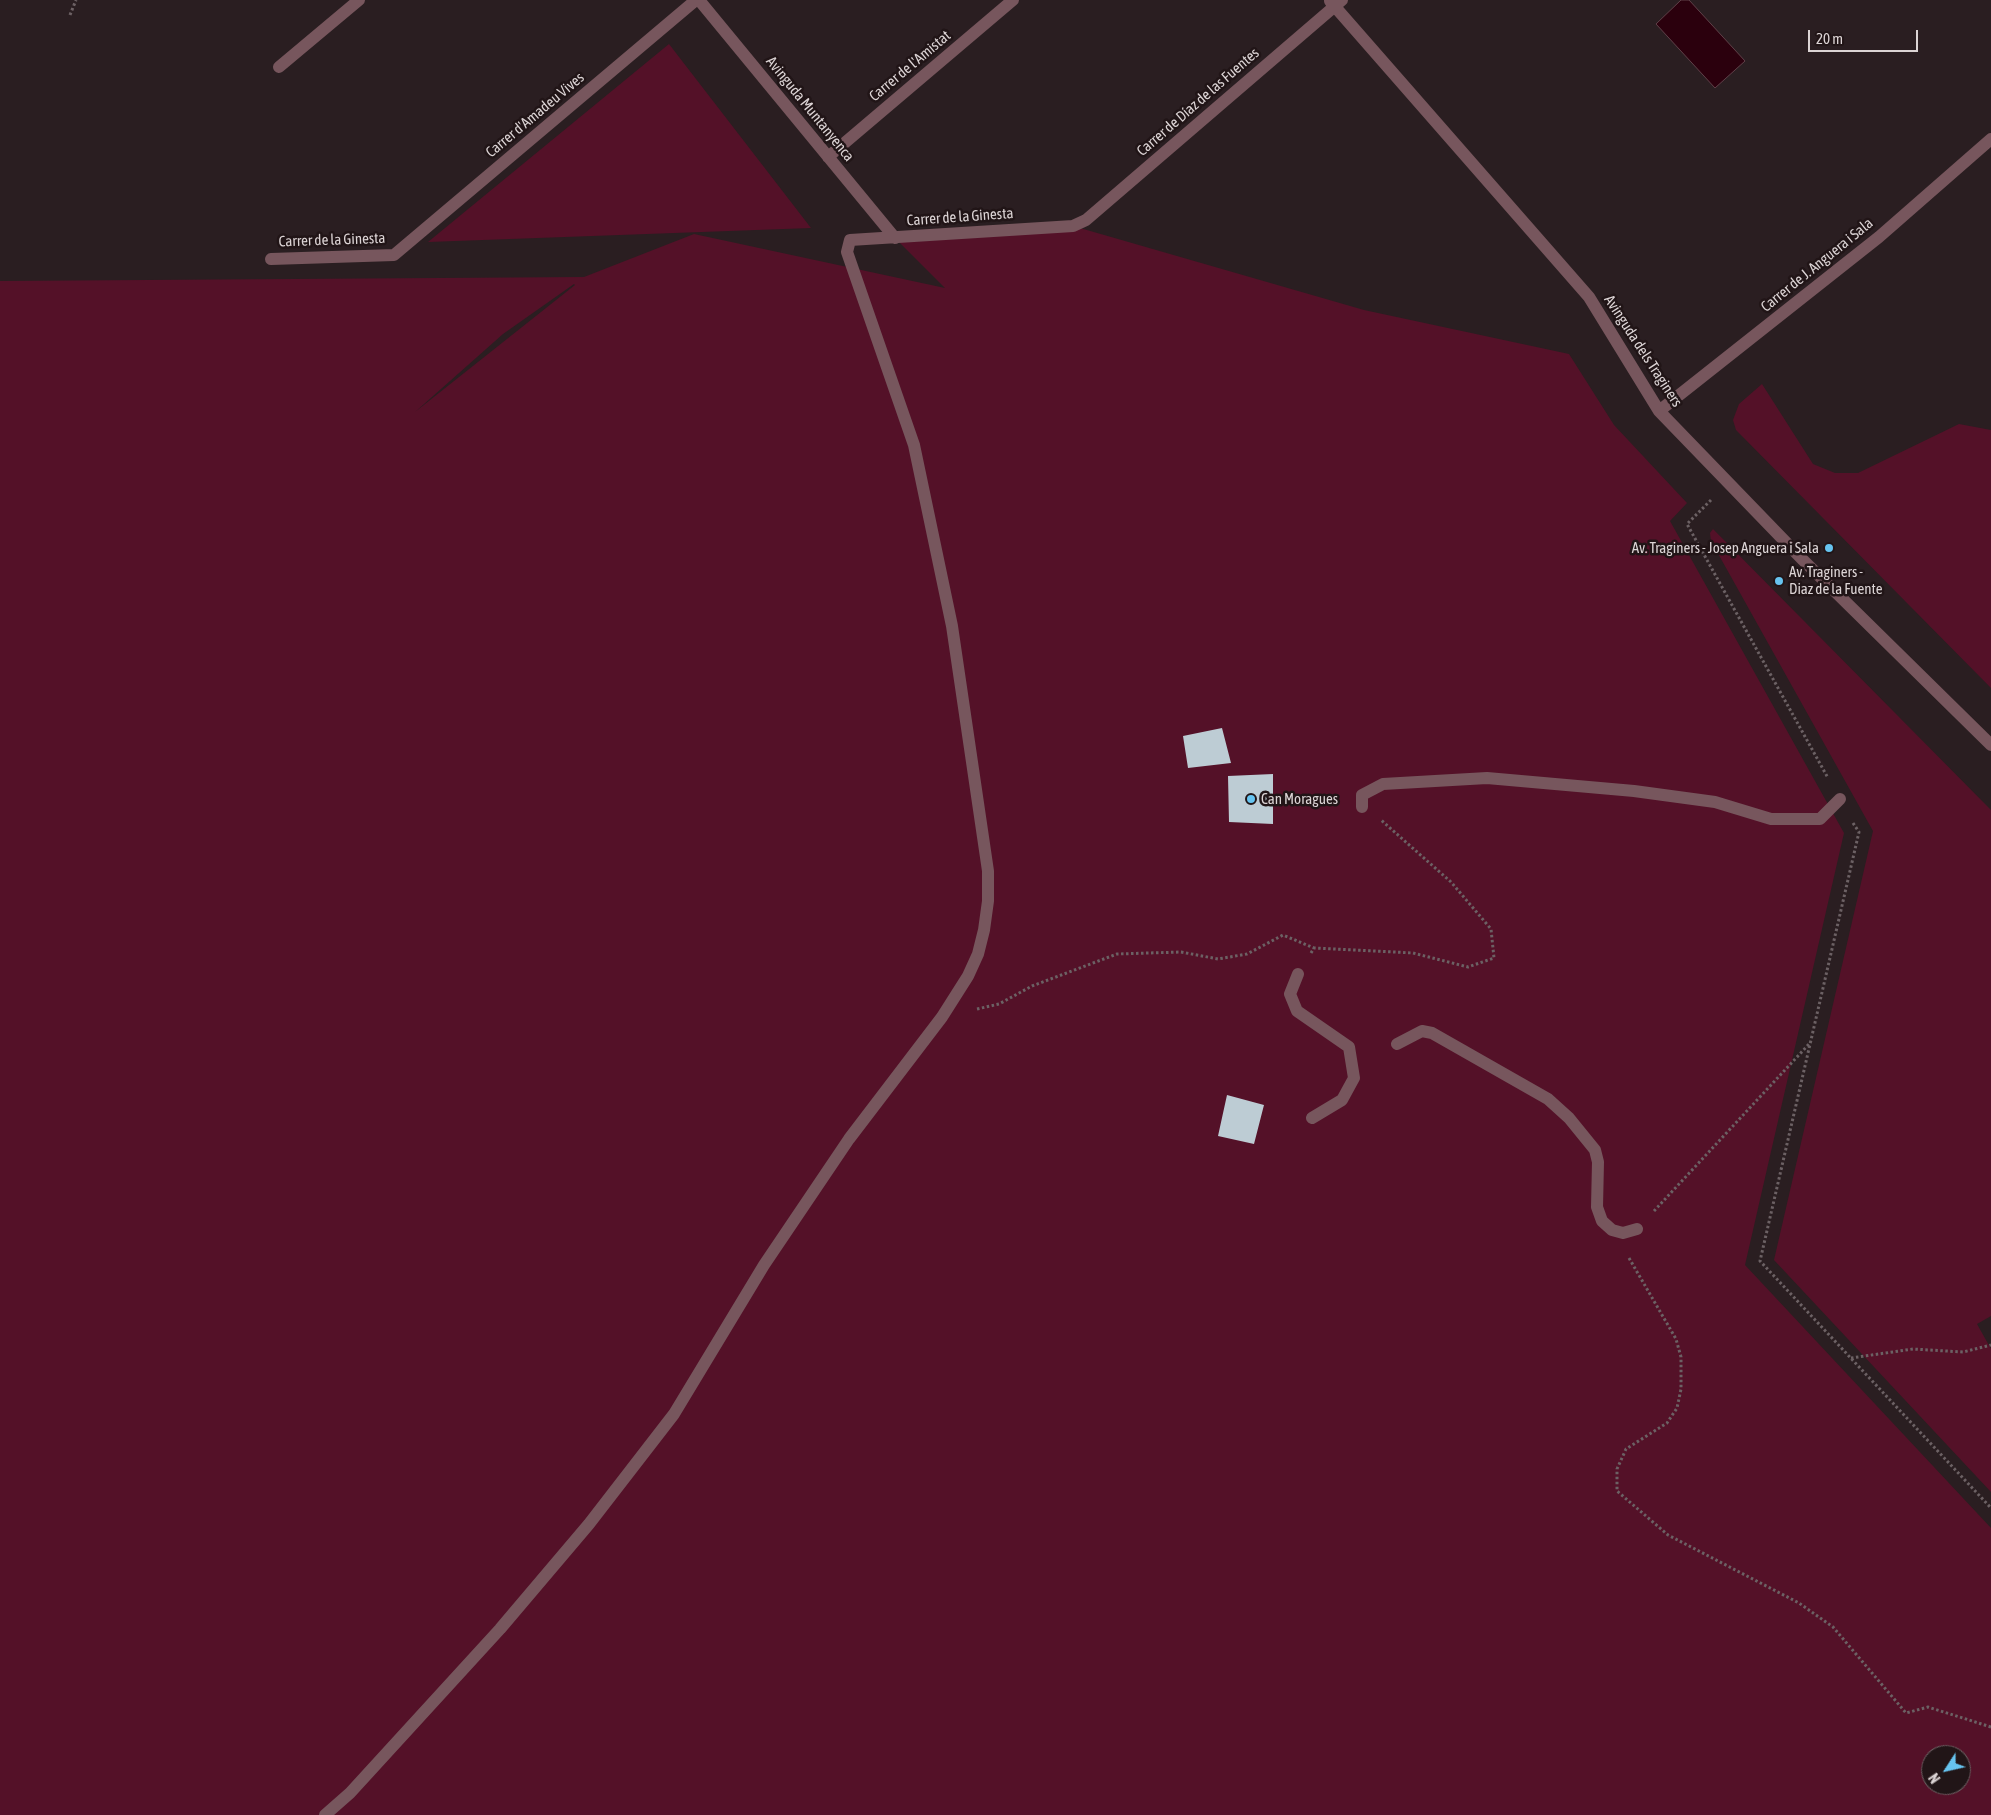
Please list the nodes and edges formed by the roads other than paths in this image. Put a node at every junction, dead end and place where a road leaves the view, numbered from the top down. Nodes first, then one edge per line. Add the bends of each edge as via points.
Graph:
1 (359, 0) edge
2 (698, 0) edge
3 (1013, 0) edge
4 (1335, 2) edge
5 (279, 67) dead end
6 (1991, 139) edge
7 (828, 157) junction
8 (1073, 226) joint
9 (895, 238) junction
10 (394, 255) joint
11 (271, 259) dead end
12 (1659, 410) junction
13 (1991, 744) edge
14 (1840, 799) road end
15 (1362, 807) road end
16 (1298, 974) road end
17 (1397, 1044) dead end
18 (1312, 1118) dead end
19 (1637, 1229) road end
20 (325, 1815) edge

1 - 5 street
2 - 7 street, Avinguda Muntanyenca
2 - 10 street, Carrer d'Amadeu Vives
3 - 7 street, Carrer de l'Amistat
4 - 8 street, Carrer de Díaz de las Fuentes via 1086,220
4 - 12 street, Avinguda dels Traginers via 1589,297
6 - 12 street, Carrer de J. Anguera i Sala via 1879,237
7 - 9 street, Avinguda Muntanyenca
8 - 9 street, Carrer de la Ginesta
9 - 20 street, Carrer de la Ginesta via 850,240 847,252 914,445 952,626 988,871 988,901 978,954 942,1017 849,1139 764,1265 674,1414 589,1524 500,1629 350,1793
10 - 11 street, Carrer de la Ginesta
12 - 13 street, Avinguda dels Traginers via 1727,484
14 - 15 street via 1820,819 1771,819 1715,802 1488,778 1382,784 1362,795
16 - 18 street via 1290,994 1297,1011 1349,1047 1354,1078 1342,1100
17 - 19 street via 1422,1031 1432,1033 1548,1099 1569,1118 1595,1150 1598,1162 1597,1208 1602,1220 1612,1230 1624,1233

